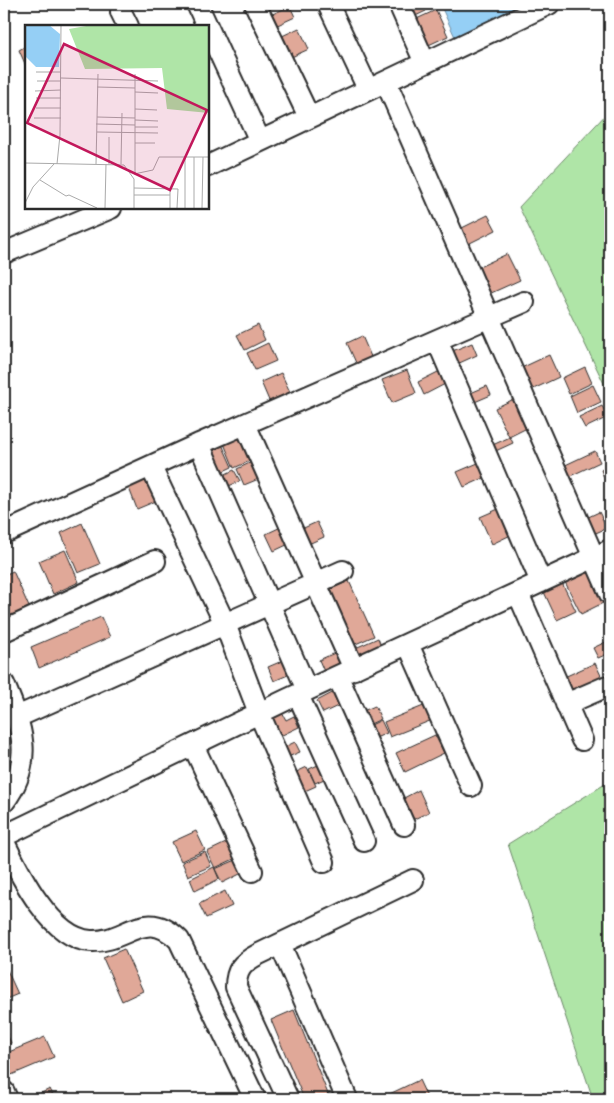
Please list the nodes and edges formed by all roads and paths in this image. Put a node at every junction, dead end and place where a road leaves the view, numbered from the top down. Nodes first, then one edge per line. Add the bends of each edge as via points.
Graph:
1 (197, 4) edge
2 (255, 4) edge
3 (328, 4) edge
4 (399, 4) edge
5 (549, 4) edge
6 (207, 25) edge
7 (209, 30) edge
8 (425, 64) junction
9 (377, 85) junction
10 (309, 117) junction
11 (260, 141) junction
12 (209, 166) edge
13 (108, 209) edge
14 (4, 253) edge
15 (524, 302) dead end
16 (488, 317) junction
17 (437, 340) junction
18 (245, 424) junction
19 (199, 444) junction
20 (151, 467) junction
21 (4, 533) edge
22 (602, 554) edge
23 (155, 561) dead end
24 (343, 571) dead end
25 (541, 582) junction
26 (316, 584) junction
27 (518, 593) junction
28 (610, 594) edge
29 (269, 604) junction
30 (225, 624) junction
31 (4, 632) edge
32 (408, 644) junction
33 (346, 673) junction
34 (4, 684) edge
35 (610, 685) edge
36 (302, 692) junction
37 (566, 704) junction
38 (259, 713) junction
39 (17, 717) junction
40 (582, 740) dead end
41 (193, 745) junction
42 (471, 786) dead end
43 (4, 802) edge
44 (404, 826) dead end
45 (4, 836) edge
46 (364, 841) dead end
47 (4, 842) edge
48 (324, 862) dead end
49 (252, 871) dead end
50 (413, 880) dead end
51 (280, 944) junction
52 (4, 1092) edge
53 (7, 1099) edge
54 (255, 1099) edge
55 (288, 1099) edge
56 (347, 1099) edge

1 - 6 street
2 - 10 street
3 - 9 street
4 - 8 street
5 - 8 street
7 - 11 street
8 - 9 street
9 - 10 street
9 - 16 street
10 - 11 street
11 - 12 street
13 - 14 street
15 - 16 street
16 - 17 street
16 - 22 street
17 - 18 street
17 - 25 street
18 - 19 street
18 - 26 street
19 - 20 street
19 - 29 street
20 - 21 street
20 - 30 street
22 - 25 street
22 - 28 street
23 - 31 street
24 - 26 street
25 - 27 street
26 - 29 street
26 - 33 street
27 - 32 street
27 - 37 street
29 - 30 street
29 - 36 street
30 - 38 street
30 - 39 street
32 - 33 street
32 - 42 street
33 - 36 street
33 - 44 street
34 - 39 street
35 - 37 street
36 - 38 street
36 - 46 street
37 - 40 street
38 - 41 street
38 - 48 street
39 - 43 street via 24,741 23,764
41 - 45 street
41 - 49 street
47 - 54 street via 30,893 53,921 74,937 104,940 157,925 168,929 179,940
50 - 51 street
51 - 55 street via 240,966 236,987
51 - 56 street
52 - 53 street

